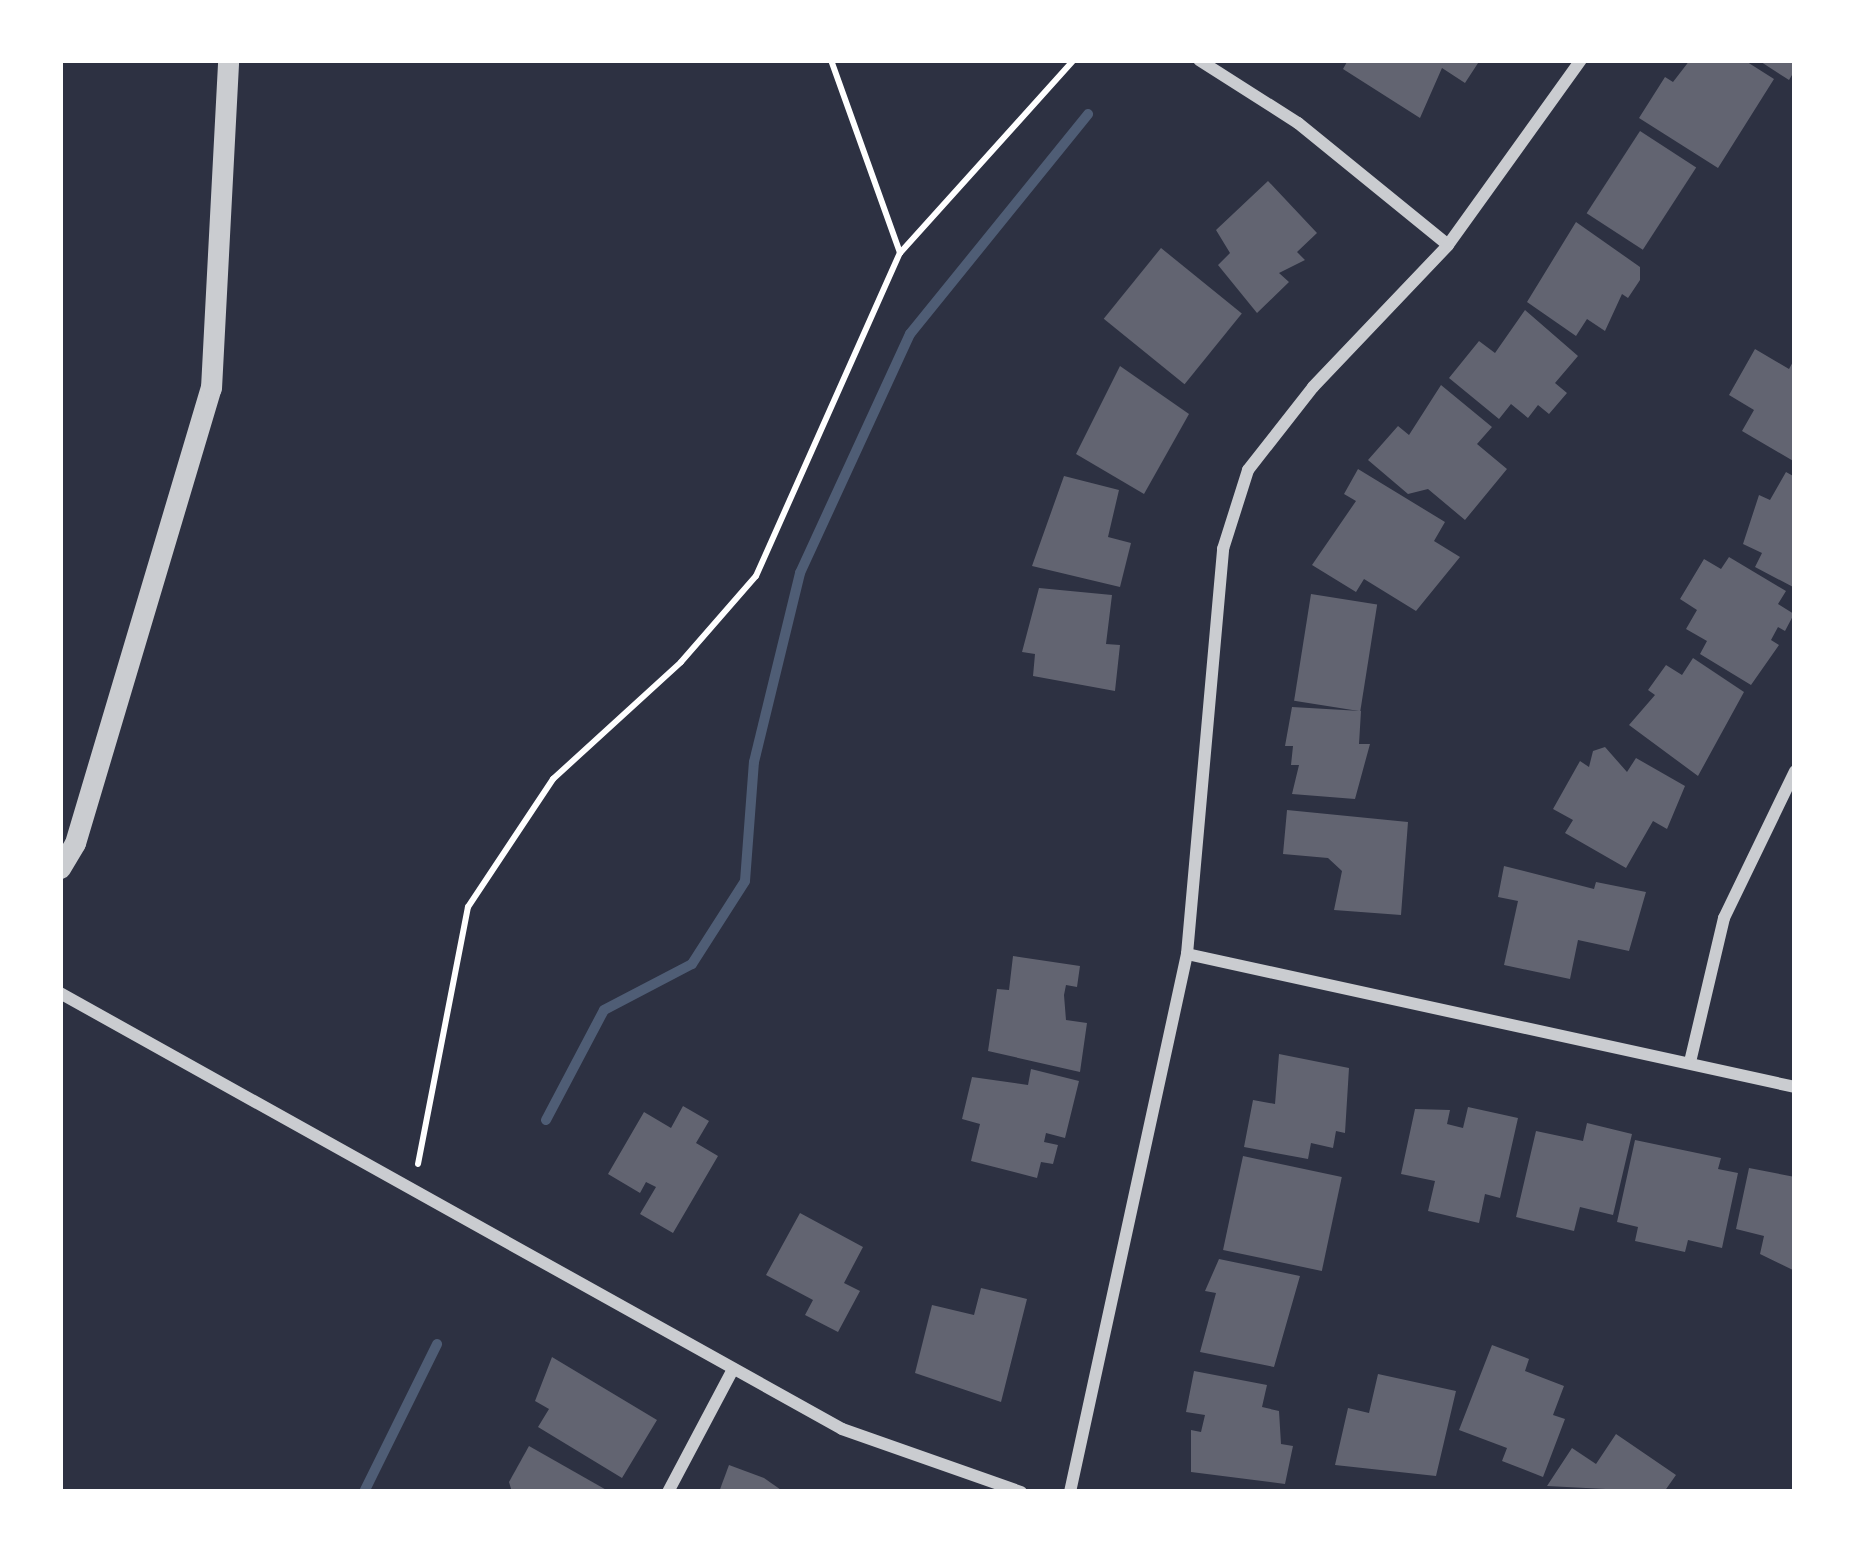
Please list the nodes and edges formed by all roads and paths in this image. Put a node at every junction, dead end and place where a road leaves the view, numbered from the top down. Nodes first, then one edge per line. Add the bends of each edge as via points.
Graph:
1 (228, 60) edge
2 (831, 60) edge
3 (1074, 60) edge
4 (1199, 60) edge
5 (1581, 60) edge
6 (1448, 244) junction
7 (900, 253) junction
8 (1795, 771) edge
9 (60, 868) edge
10 (1187, 954) junction
11 (60, 993) edge
12 (1690, 1062) junction
13 (1795, 1087) edge
14 (412, 1190) junction
15 (733, 1369) junction
16 (668, 1492) edge
17 (1021, 1492) edge
18 (1070, 1492) edge

1 - 9 street via 211,388
2 - 7 path
3 - 7 path
4 - 6 street via 1298,123
5 - 6 street
6 - 10 street via 1313,386 1248,470 1223,549
7 - 14 path via 756,576 681,662 554,779 468,908
8 - 12 street via 1724,918
10 - 12 street
10 - 18 street
11 - 14 street
12 - 13 street
14 - 15 street
15 - 16 street
15 - 17 street via 842,1429

